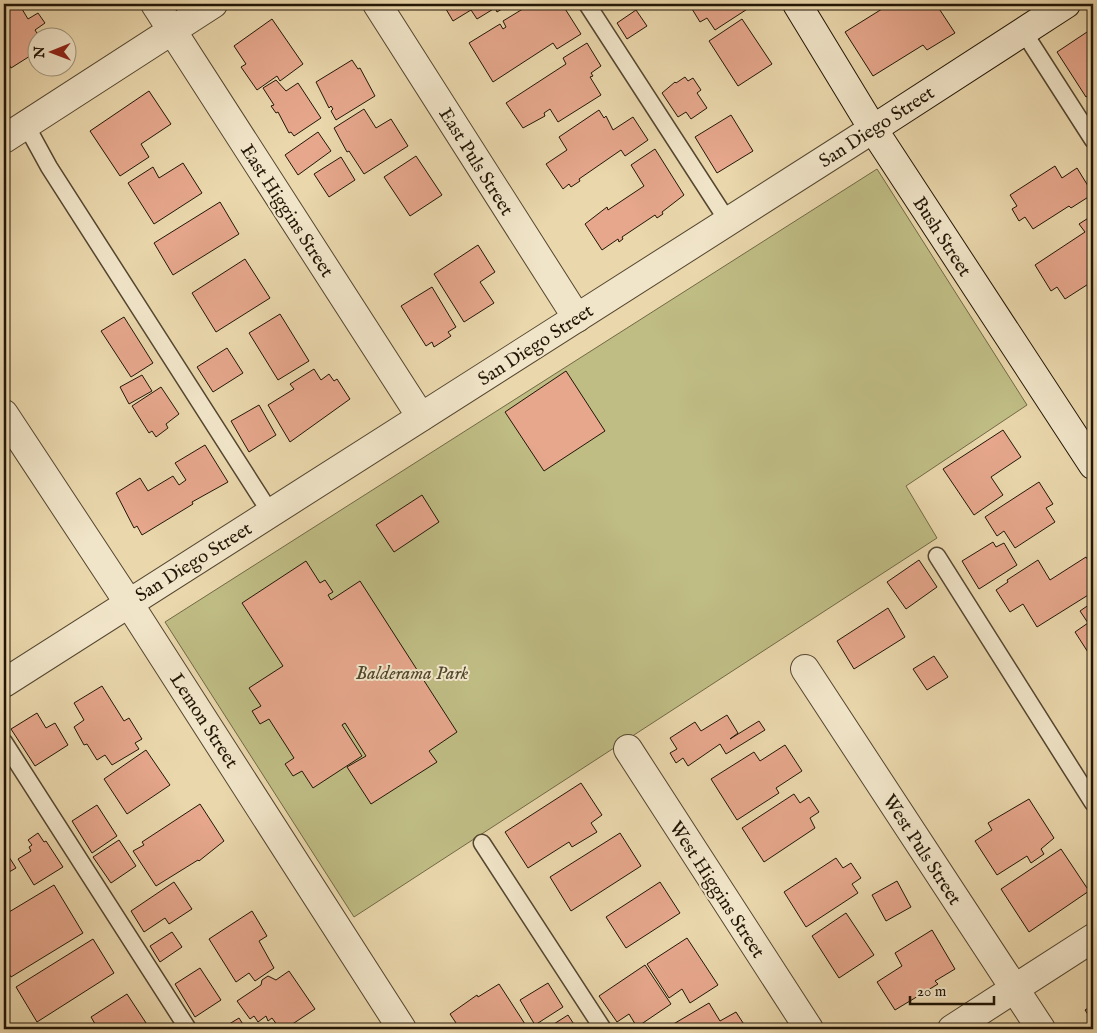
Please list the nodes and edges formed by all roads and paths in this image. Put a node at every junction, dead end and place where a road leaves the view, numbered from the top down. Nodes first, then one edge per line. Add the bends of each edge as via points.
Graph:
1 (155, 4) edge
2 (213, 4) edge
3 (377, 4) edge
4 (587, 4) edge
5 (797, 4) edge
6 (1066, 4) edge
7 (172, 30) junction
8 (1023, 31) junction
9 (873, 129) junction
10 (15, 132) edge
11 (1093, 140) edge
12 (727, 220) junction
13 (577, 318) junction
14 (4, 414) edge
15 (421, 417) junction
16 (1093, 465) edge
17 (270, 512) junction
18 (937, 556) dead end
19 (128, 602) junction
20 (805, 669) dead end
21 (4, 683) edge
22 (4, 742) edge
23 (628, 749) dead end
24 (1093, 803) edge
25 (482, 843) dead end
26 (1093, 938) edge
27 (1015, 988) junction
28 (188, 1029) edge
29 (402, 1029) edge
30 (603, 1029) edge
31 (809, 1029) edge
32 (952, 1029) edge
33 (1041, 1029) edge

1 - 7 street, East Higgins Street
2 - 7 street
3 - 13 street, East Puls Street
4 - 12 lane
5 - 9 street, Bush Street
6 - 8 street, San Diego Street
7 - 10 street
7 - 15 street, East Higgins Street
8 - 9 street, San Diego Street
8 - 11 lane
9 - 12 street, San Diego Street
9 - 16 street, Bush Street
10 - 17 lane via 50,167
12 - 13 street, San Diego Street
13 - 15 street, San Diego Street
14 - 19 street, Lemon Street
15 - 17 street, San Diego Street
17 - 19 street, San Diego Street
18 - 24 lane
19 - 21 street, San Diego Street
19 - 29 street, Lemon Street
20 - 27 street, West Puls Street
22 - 28 lane
23 - 31 street, West Higgins Street
25 - 30 lane
26 - 27 street
27 - 32 street
27 - 33 street, West Puls Street

